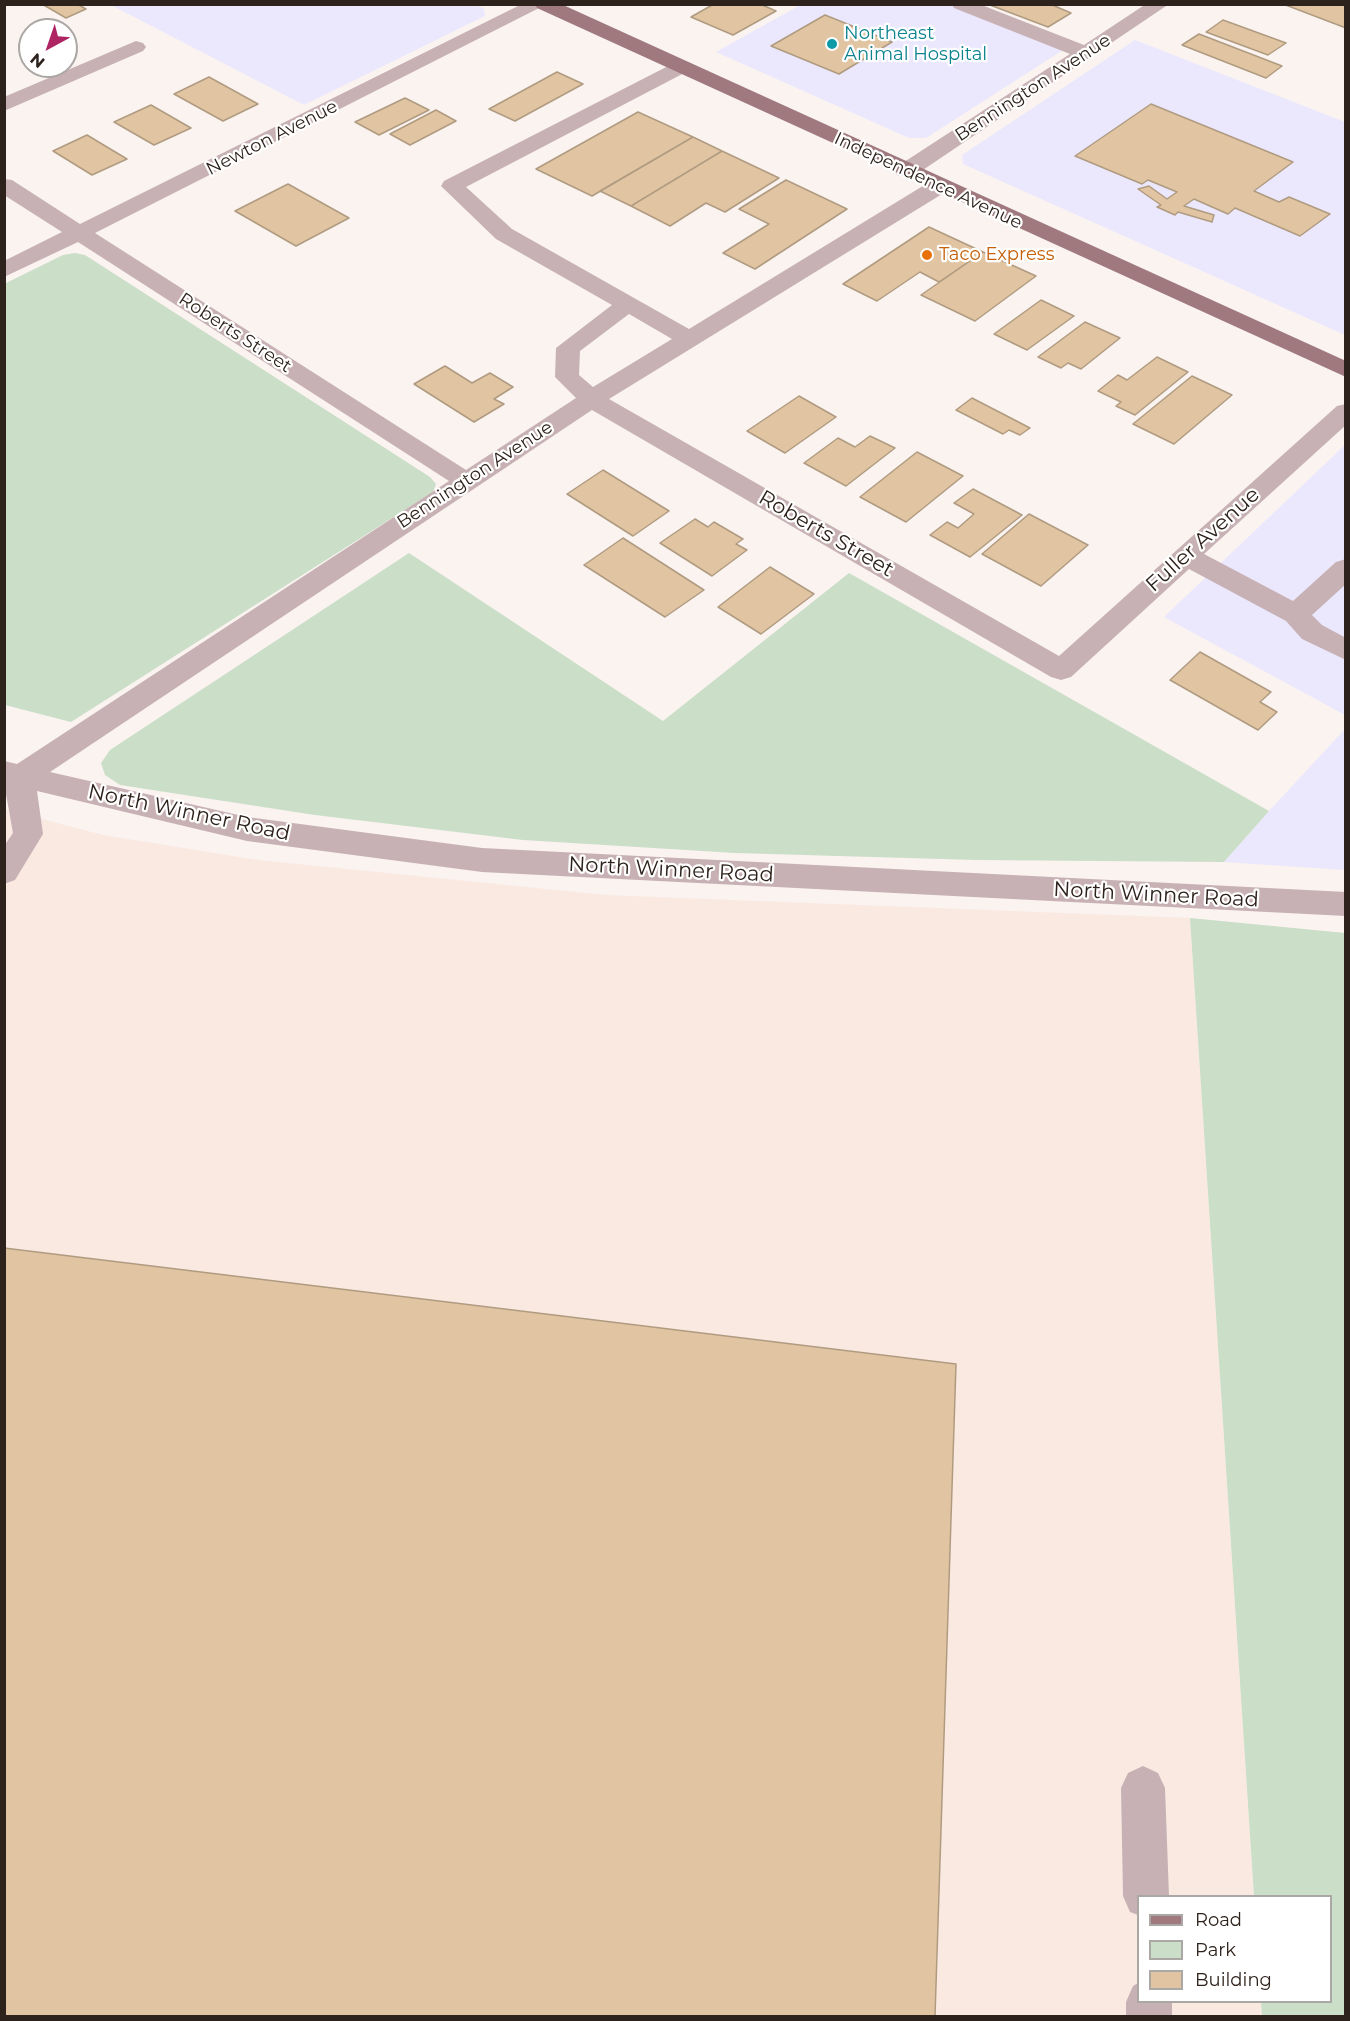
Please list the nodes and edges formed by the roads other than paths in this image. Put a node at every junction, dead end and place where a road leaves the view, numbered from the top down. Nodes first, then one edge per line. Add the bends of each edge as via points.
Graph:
1 (538, 4) edge
2 (544, 4) edge
3 (961, 4) edge
4 (1160, 4) edge
5 (136, 47) dead end
6 (1085, 53) junction
7 (681, 67) junction
8 (4, 105) edge
9 (906, 171) junction
10 (4, 185) edge
11 (939, 186) junction
12 (80, 234) junction
13 (4, 270) edge
14 (628, 303) junction
15 (689, 339) junction
16 (1346, 370) edge
17 (591, 399) junction
18 (1346, 411) edge
19 (466, 481) junction
20 (1186, 556) junction
21 (1343, 573) edge
22 (1296, 614) junction
23 (1346, 650) edge
24 (1061, 670) joint
25 (12, 775) edge
26 (4, 872) edge
27 (1346, 904) edge
28 (1143, 1788) dead end
29 (1146, 1895) edge

1 - 12 street, Newton Avenue
2 - 7 main road, Independence Avenue
3 - 6 street
4 - 6 street, Bennington Avenue
5 - 8 street
6 - 9 street, Bennington Avenue
7 - 9 main road, Independence Avenue
7 - 14 street via 452,186 504,234
9 - 11 main road, Independence Avenue
10 - 12 street, Roberts Street
11 - 15 street, Bennington Avenue
11 - 16 main road, Independence Avenue
12 - 13 street, Newton Avenue
12 - 19 street, Roberts Street
14 - 15 street
14 - 17 street, Roberts Street via 568,348 567,377
15 - 17 street, Bennington Avenue
17 - 19 street, Bennington Avenue
17 - 24 street, Roberts Street
18 - 20 street, Fuller Avenue
19 - 25 street, Bennington Avenue
20 - 22 street
20 - 24 street, Fuller Avenue
21 - 22 street
22 - 23 street via 1312,632
25 - 26 street via 28,834
25 - 27 street, North Winner Road via 247,829 482,860
28 - 29 street

